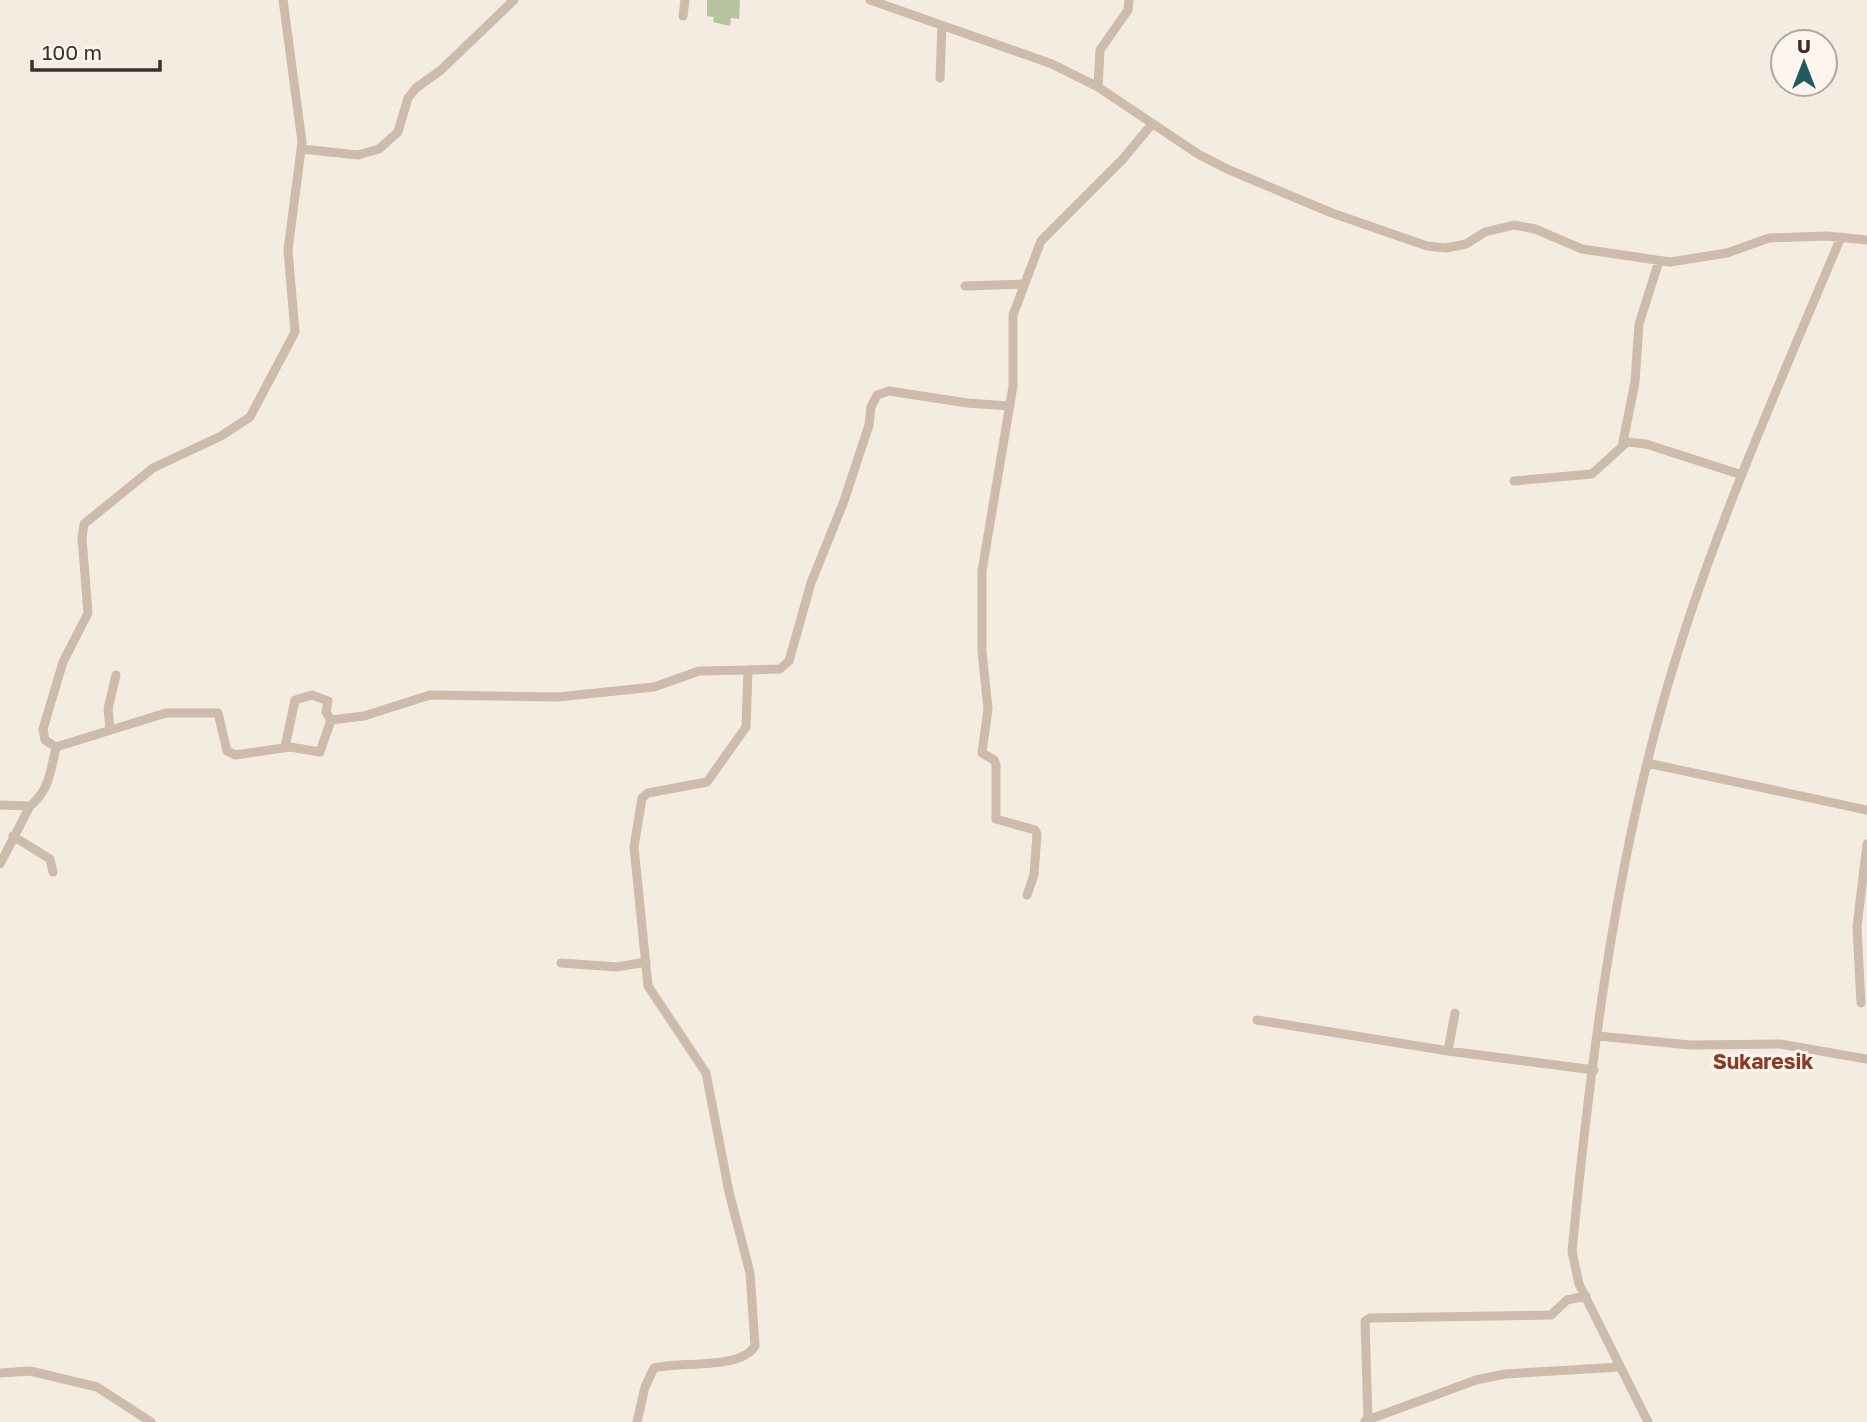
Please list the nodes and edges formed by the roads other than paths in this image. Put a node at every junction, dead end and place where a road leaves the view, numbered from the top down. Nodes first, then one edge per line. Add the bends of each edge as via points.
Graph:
1 (282, 0) edge
2 (513, 0) edge
3 (685, 0) edge
4 (870, 0) edge
5 (1129, 0) edge
6 (683, 16) dead end
7 (942, 26) junction
8 (940, 78) dead end
9 (1098, 87) junction
10 (1152, 124) junction
11 (302, 149) junction
12 (1841, 237) junction
13 (1867, 240) edge
14 (1659, 261) junction
15 (1022, 284) junction
16 (965, 286) dead end
17 (1010, 406) junction
18 (1623, 442) junction
19 (1742, 475) junction
20 (1514, 481) dead end
21 (748, 670) junction
22 (116, 675) dead end
23 (331, 720) junction
24 (110, 729) junction
25 (56, 747) junction
26 (285, 747) junction
27 (1647, 763) junction
28 (0, 805) edge
29 (30, 806) junction
30 (1867, 810) edge
31 (13, 836) junction
32 (1867, 844) edge
33 (0, 864) edge
34 (53, 872) dead end
35 (1027, 895) dead end
36 (646, 962) junction
37 (561, 963) dead end
38 (1861, 1003) dead end
39 (1455, 1013) dead end
40 (1257, 1020) dead end
41 (1598, 1036) junction
42 (1448, 1051) junction
43 (1867, 1059) edge
44 (1594, 1070) junction
45 (1586, 1296) junction
46 (1620, 1367) junction
47 (0, 1373) edge
48 (1366, 1421) edge
49 (151, 1422) edge
50 (637, 1422) edge
51 (1648, 1422) edge

1 - 11 street
2 - 11 street via 442,70 416,88 408,98 398,132 379,149 358,155
3 - 6 street
4 - 7 street
5 - 9 street via 1128,10 1100,50
7 - 8 street
7 - 9 street via 1052,65
9 - 10 street
10 - 14 street via 1227,169 1427,246 1454,247 1498,228 1523,225 1583,249
10 - 15 street via 1041,241
11 - 25 street via 288,250 295,332 250,416 221,436 153,468 85,524 88,613 64,662 43,729 45,740
12 - 13 street
12 - 14 street via 1769,237 1727,253
12 - 19 street
14 - 18 street via 1639,324 1635,382
15 - 16 street
15 - 17 street via 1013,316
17 - 21 street via 889,391 877,395 844,500 811,583 789,661 780,669
17 - 35 street via 982,572 988,709 982,753 995,762 996,819 1024,824 1037,834 1034,875
18 - 19 street via 1646,444
18 - 20 street via 1592,474
19 - 27 street via 1706,566
21 - 23 street via 702,670 654,687 558,697 430,695 364,716
21 - 36 street via 746,727 707,782 646,793 642,798 634,847
22 - 24 street via 108,709
23 - 26 street via 320,752
23 - 26 street via 326,712 328,701 312,695 295,700
24 - 25 street
24 - 26 street via 166,713 218,713 230,753
25 - 29 street via 49,783
27 - 30 street
27 - 41 street via 1622,881
28 - 29 street
29 - 31 street
31 - 33 street
31 - 34 street via 50,859
32 - 38 street via 1857,927
36 - 37 street via 617,967
36 - 50 street via 651,992 706,1073 750,1273 755,1346 750,1353 724,1361 654,1368
39 - 42 street
40 - 42 street
41 - 43 street via 1690,1045 1780,1044
41 - 44 street
42 - 44 street
44 - 45 street via 1572,1251 1575,1273
45 - 46 street
45 - 48 street via 1567,1300 1551,1315 1370,1318 1365,1321
46 - 48 street via 1476,1380
46 - 51 street
47 - 49 street via 30,1371 97,1387

